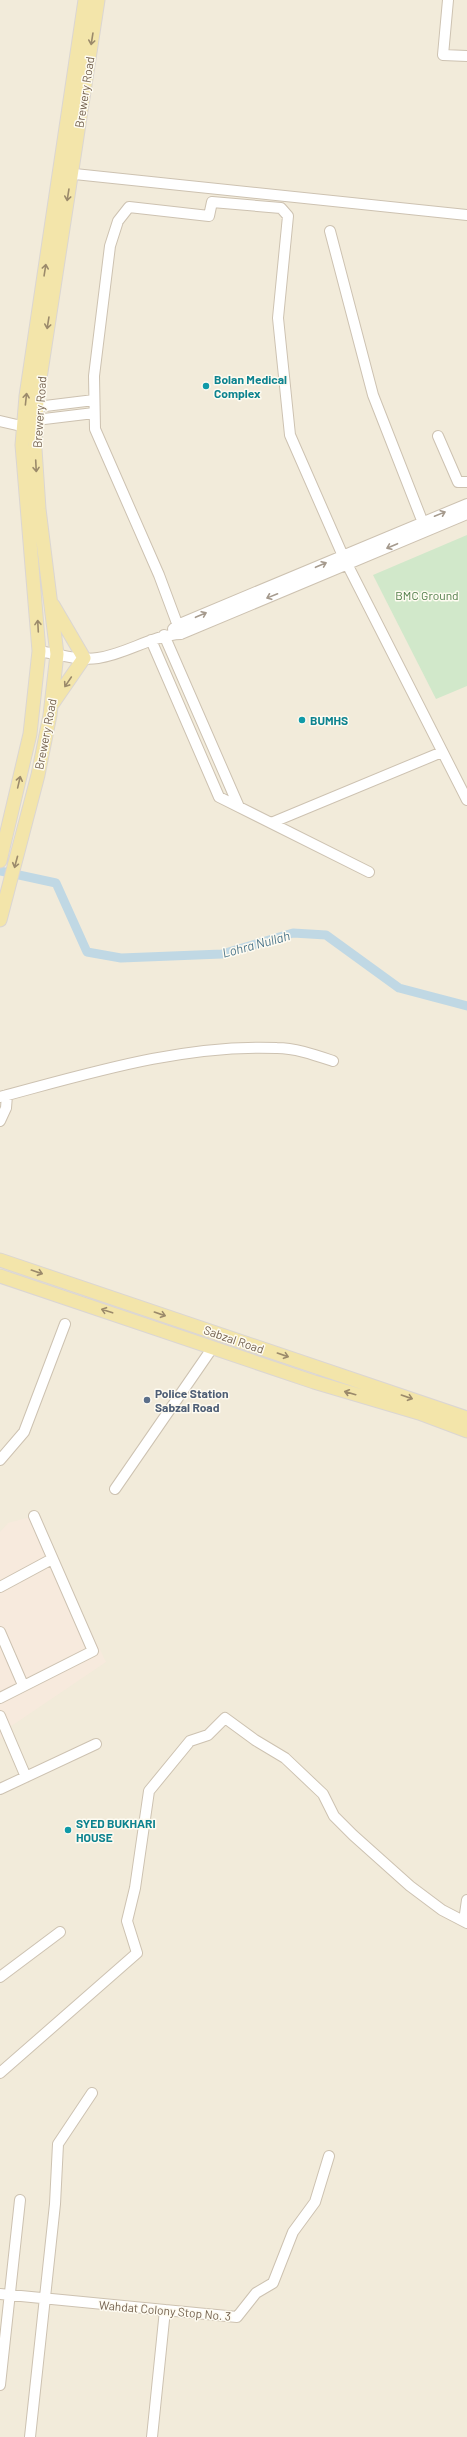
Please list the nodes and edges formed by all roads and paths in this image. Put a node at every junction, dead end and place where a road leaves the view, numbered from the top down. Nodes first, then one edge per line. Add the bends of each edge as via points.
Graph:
1 (85, 0) edge
2 (98, 0) edge
3 (448, 0) edge
4 (467, 56) edge
5 (65, 173) junction
6 (467, 215) edge
7 (330, 231) dead end
8 (94, 400) junction
9 (94, 413) junction
10 (0, 421) edge
11 (33, 421) junction
12 (438, 436) dead end
13 (467, 482) edge
14 (467, 504) edge
15 (467, 514) edge
16 (422, 521) junction
17 (426, 531) junction
18 (345, 560) junction
19 (50, 601) junction
20 (179, 629) junction
21 (166, 635) junction
22 (151, 640) junction
23 (39, 651) junction
24 (56, 654) junction
25 (84, 658) junction
26 (51, 706) junction
27 (442, 752) junction
28 (467, 800) edge
29 (239, 806) junction
30 (270, 822) junction
31 (0, 861) edge
32 (368, 872) dead end
33 (0, 920) edge
34 (333, 1061) dead end
35 (4, 1096) edge
36 (0, 1122) edge
37 (0, 1260) edge
38 (0, 1276) edge
39 (64, 1324) dead end
40 (190, 1324) junction
41 (186, 1338) junction
42 (213, 1347) junction
43 (467, 1418) edge
44 (467, 1431) edge
45 (0, 1460) edge
46 (115, 1489) dead end
47 (34, 1516) dead end
48 (52, 1559) junction
49 (0, 1587) edge
50 (0, 1632) edge
51 (23, 1685) junction
52 (0, 1698) edge
53 (0, 1716) edge
54 (96, 1744) dead end
55 (26, 1777) junction
56 (0, 1790) edge
57 (467, 1900) edge
58 (465, 1922) edge
59 (60, 1932) dead end
60 (0, 1977) edge
61 (0, 2073) edge
62 (92, 2093) dead end
63 (329, 2156) dead end
64 (20, 2200) dead end
65 (4, 2294) edge
66 (44, 2298) junction
67 (165, 2310) junction
68 (0, 2385) edge
69 (30, 2437) edge
70 (152, 2437) edge

1 - 5 main road, Brewery Road
2 -> 5 main road, Brewery Road
3 - 4 street via 443,55
5 - 6 street
5 -> 11 main road, Brewery Road
11 -> 5 main road, Brewery Road via 26,396
7 - 16 street via 373,395
8 - 9 street
8 - 11 street
8 - 18 street via 94,376 110,246 122,214 129,207 209,216 212,202 281,208 288,216 278,318 290,435
9 - 11 street
9 - 20 street via 95,429 159,575
10 - 11 street
11 -> 19 main road, Brewery Road via 39,509
23 -> 11 main road, Brewery Road via 22,445
12 - 13 street via 458,482
16 -> 14 street
15 - 17 street
16 - 17 street
16 - 18 street
17 -> 18 street
18 - 20 street
18 - 27 street
19 - 24 main road, Brewery Road
19 - 25 main road
20 - 21 street
21 - 22 street
21 - 29 street
22 - 25 street via 112,655
22 - 29 street via 219,797
23 - 24 street
31 -> 23 main road, Brewery Road via 30,734
24 - 25 street
24 - 26 main road, Brewery Road
25 -> 26 main road
26 -> 33 main road, Brewery Road via 26,824
27 - 28 street
27 - 30 street
29 - 30 street
30 - 32 street
34 - 35 street via 278,1048 229,1049 153,1058
35 - 36 street via 6,1108
37 -> 40 main road, Sabzal Road
41 -> 38 main road, Sabzal Road
39 - 45 street via 24,1432
40 - 41 main road
40 -> 43 main road, Sabzal Road
41 - 42 main road, Sabzal Road
44 -> 42 main road, Sabzal Road via 419,1413 314,1382
42 - 46 street
47 - 48 street
48 - 49 street
48 - 51 street via 93,1651
50 - 51 street
51 - 52 street
53 - 55 street
54 - 55 street
55 - 56 street
57 - 58 street
58 - 61 street via 442,1910 410,1886 353,1835 334,1816 323,1794 285,1758 225,1718 208,1735 190,1741 149,1791 135,1888 127,1921 137,1953
59 - 60 street
62 - 66 street via 58,2144 55,2204
63 - 67 street, Wahdat Colony Stop No. 3 via 315,2202 293,2232 273,2283 256,2293 237,2317
64 - 65 street
65 - 66 street, Wahdat Colony Stop No. 3
65 - 68 street
66 - 67 street, Wahdat Colony Stop No. 3
66 - 69 street
67 - 70 street

